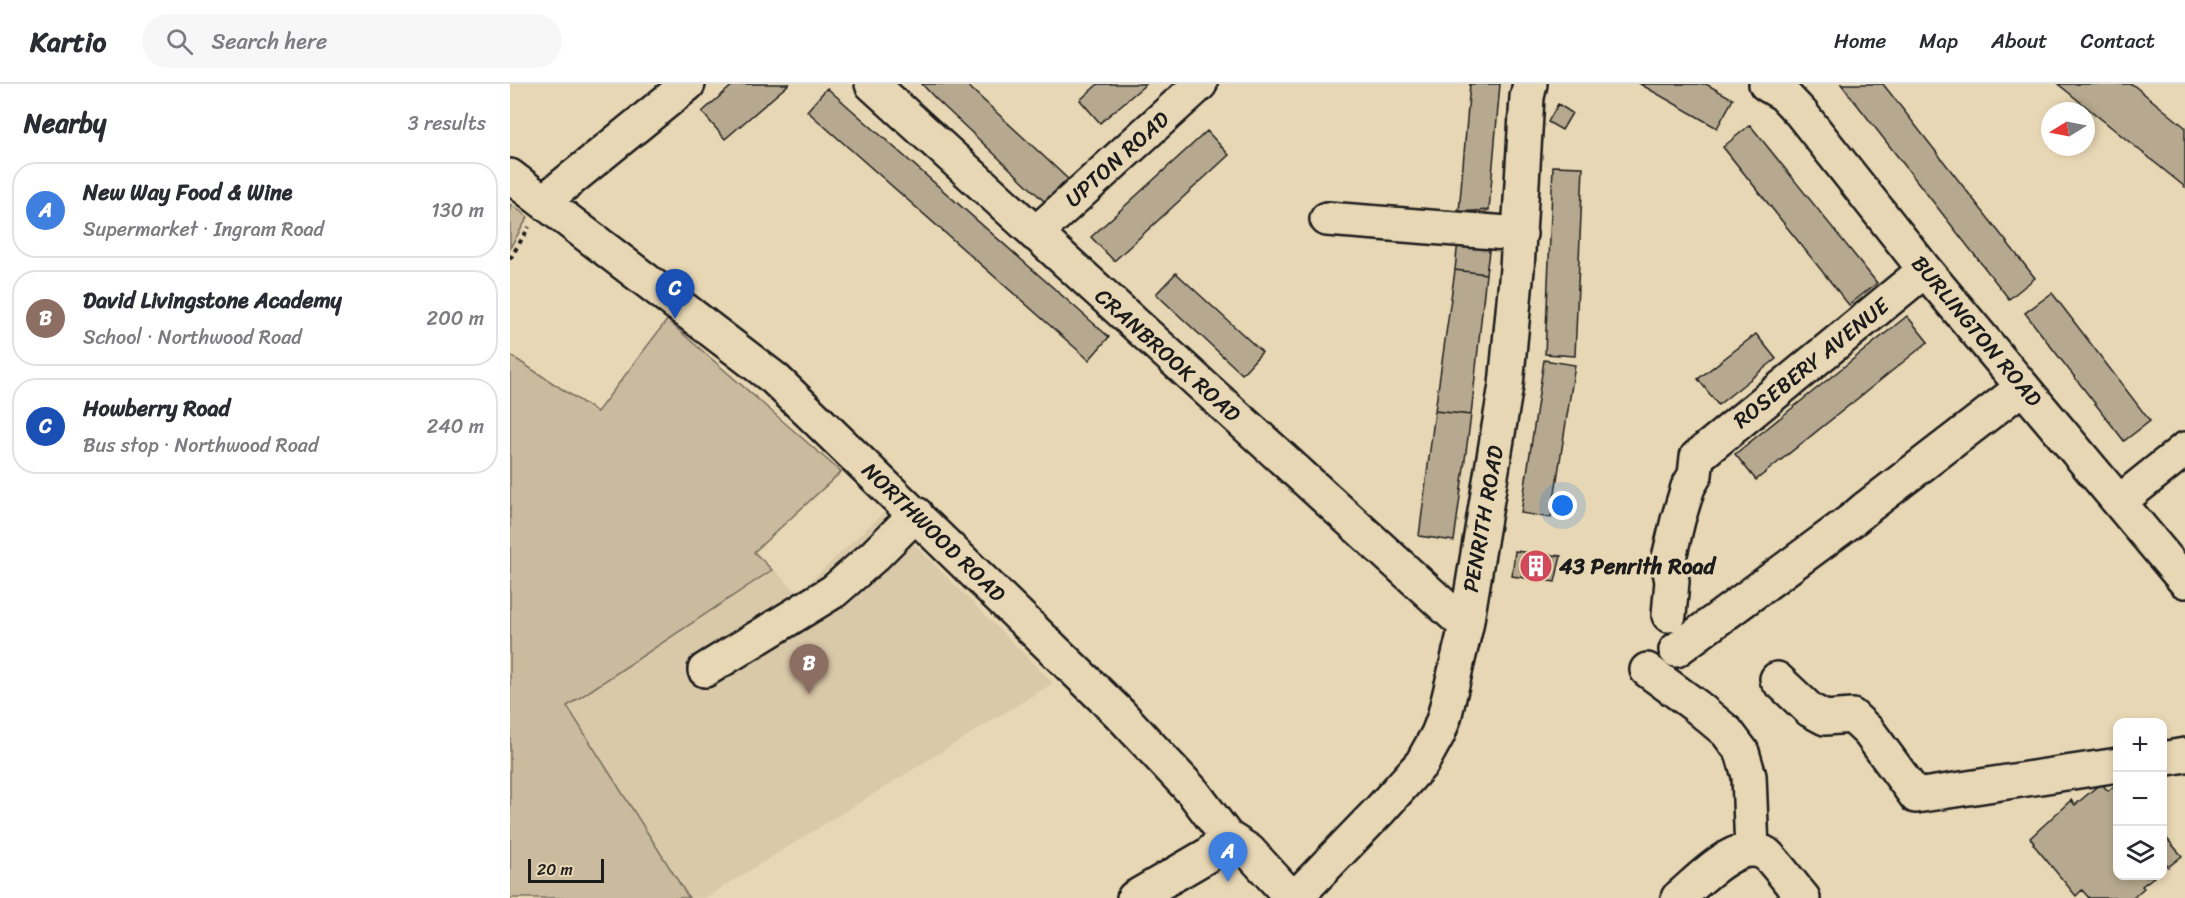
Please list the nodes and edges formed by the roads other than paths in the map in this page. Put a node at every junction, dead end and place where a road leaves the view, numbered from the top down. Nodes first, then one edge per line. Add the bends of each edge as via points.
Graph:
1 (688, 84) edge
2 (872, 84) edge
3 (1200, 84) edge
4 (1530, 84) edge
5 (1780, 87) edge
6 (510, 176) edge
7 (544, 201) junction
8 (1327, 219) dead end
9 (1035, 234) junction
10 (1520, 234) junction
11 (1925, 270) junction
12 (2023, 387) junction
13 (2185, 449) edge
14 (2119, 502) junction
15 (916, 514) junction
16 (2179, 560) edge
17 (1669, 615) dead end
18 (1466, 626) junction
19 (1676, 650) dead end
20 (705, 670) dead end
21 (1647, 670) dead end
22 (1777, 679) dead end
23 (2185, 755) edge
24 (2167, 758) edge
25 (2113, 766) edge
26 (1227, 837) junction
27 (1752, 850) junction
28 (1134, 898) edge
29 (1294, 898) edge
30 (1678, 898) edge
31 (1803, 898) edge

1 - 7 street
2 - 9 street, CRANBROOK ROAD
3 - 9 street, UPTON ROAD
4 - 10 street, PENRITH ROAD
5 - 11 street, BURLINGTON ROAD
6 - 7 street, NORTHWOOD ROAD
7 - 15 street, NORTHWOOD ROAD via 776,379
8 - 10 street
9 - 18 street, CRANBROOK ROAD
10 - 18 street, PENRITH ROAD via 1506,385
11 - 12 street, BURLINGTON ROAD
11 - 17 street, ROSEBERY AVENUE via 1697,457 1668,562 1672,581
12 - 14 street, BURLINGTON ROAD
12 - 19 street
13 - 14 street
14 - 16 street, BURLINGTON ROAD
15 - 20 street via 834,591
15 - 26 street, NORTHWOOD ROAD via 1144,740 1193,792
18 - 29 street, PENRITH ROAD via 1444,718 1422,763
21 - 27 street via 1727,732 1742,752 1749,776
22 - 25 street via 1810,710 1825,718 1852,716 1869,732 1916,796
23 - 24 street
26 - 28 street via 1208,855
26 - 29 street, NORTHWOOD ROAD via 1249,851
27 - 30 street via 1740,850 1729,856
27 - 31 street via 1766,854

